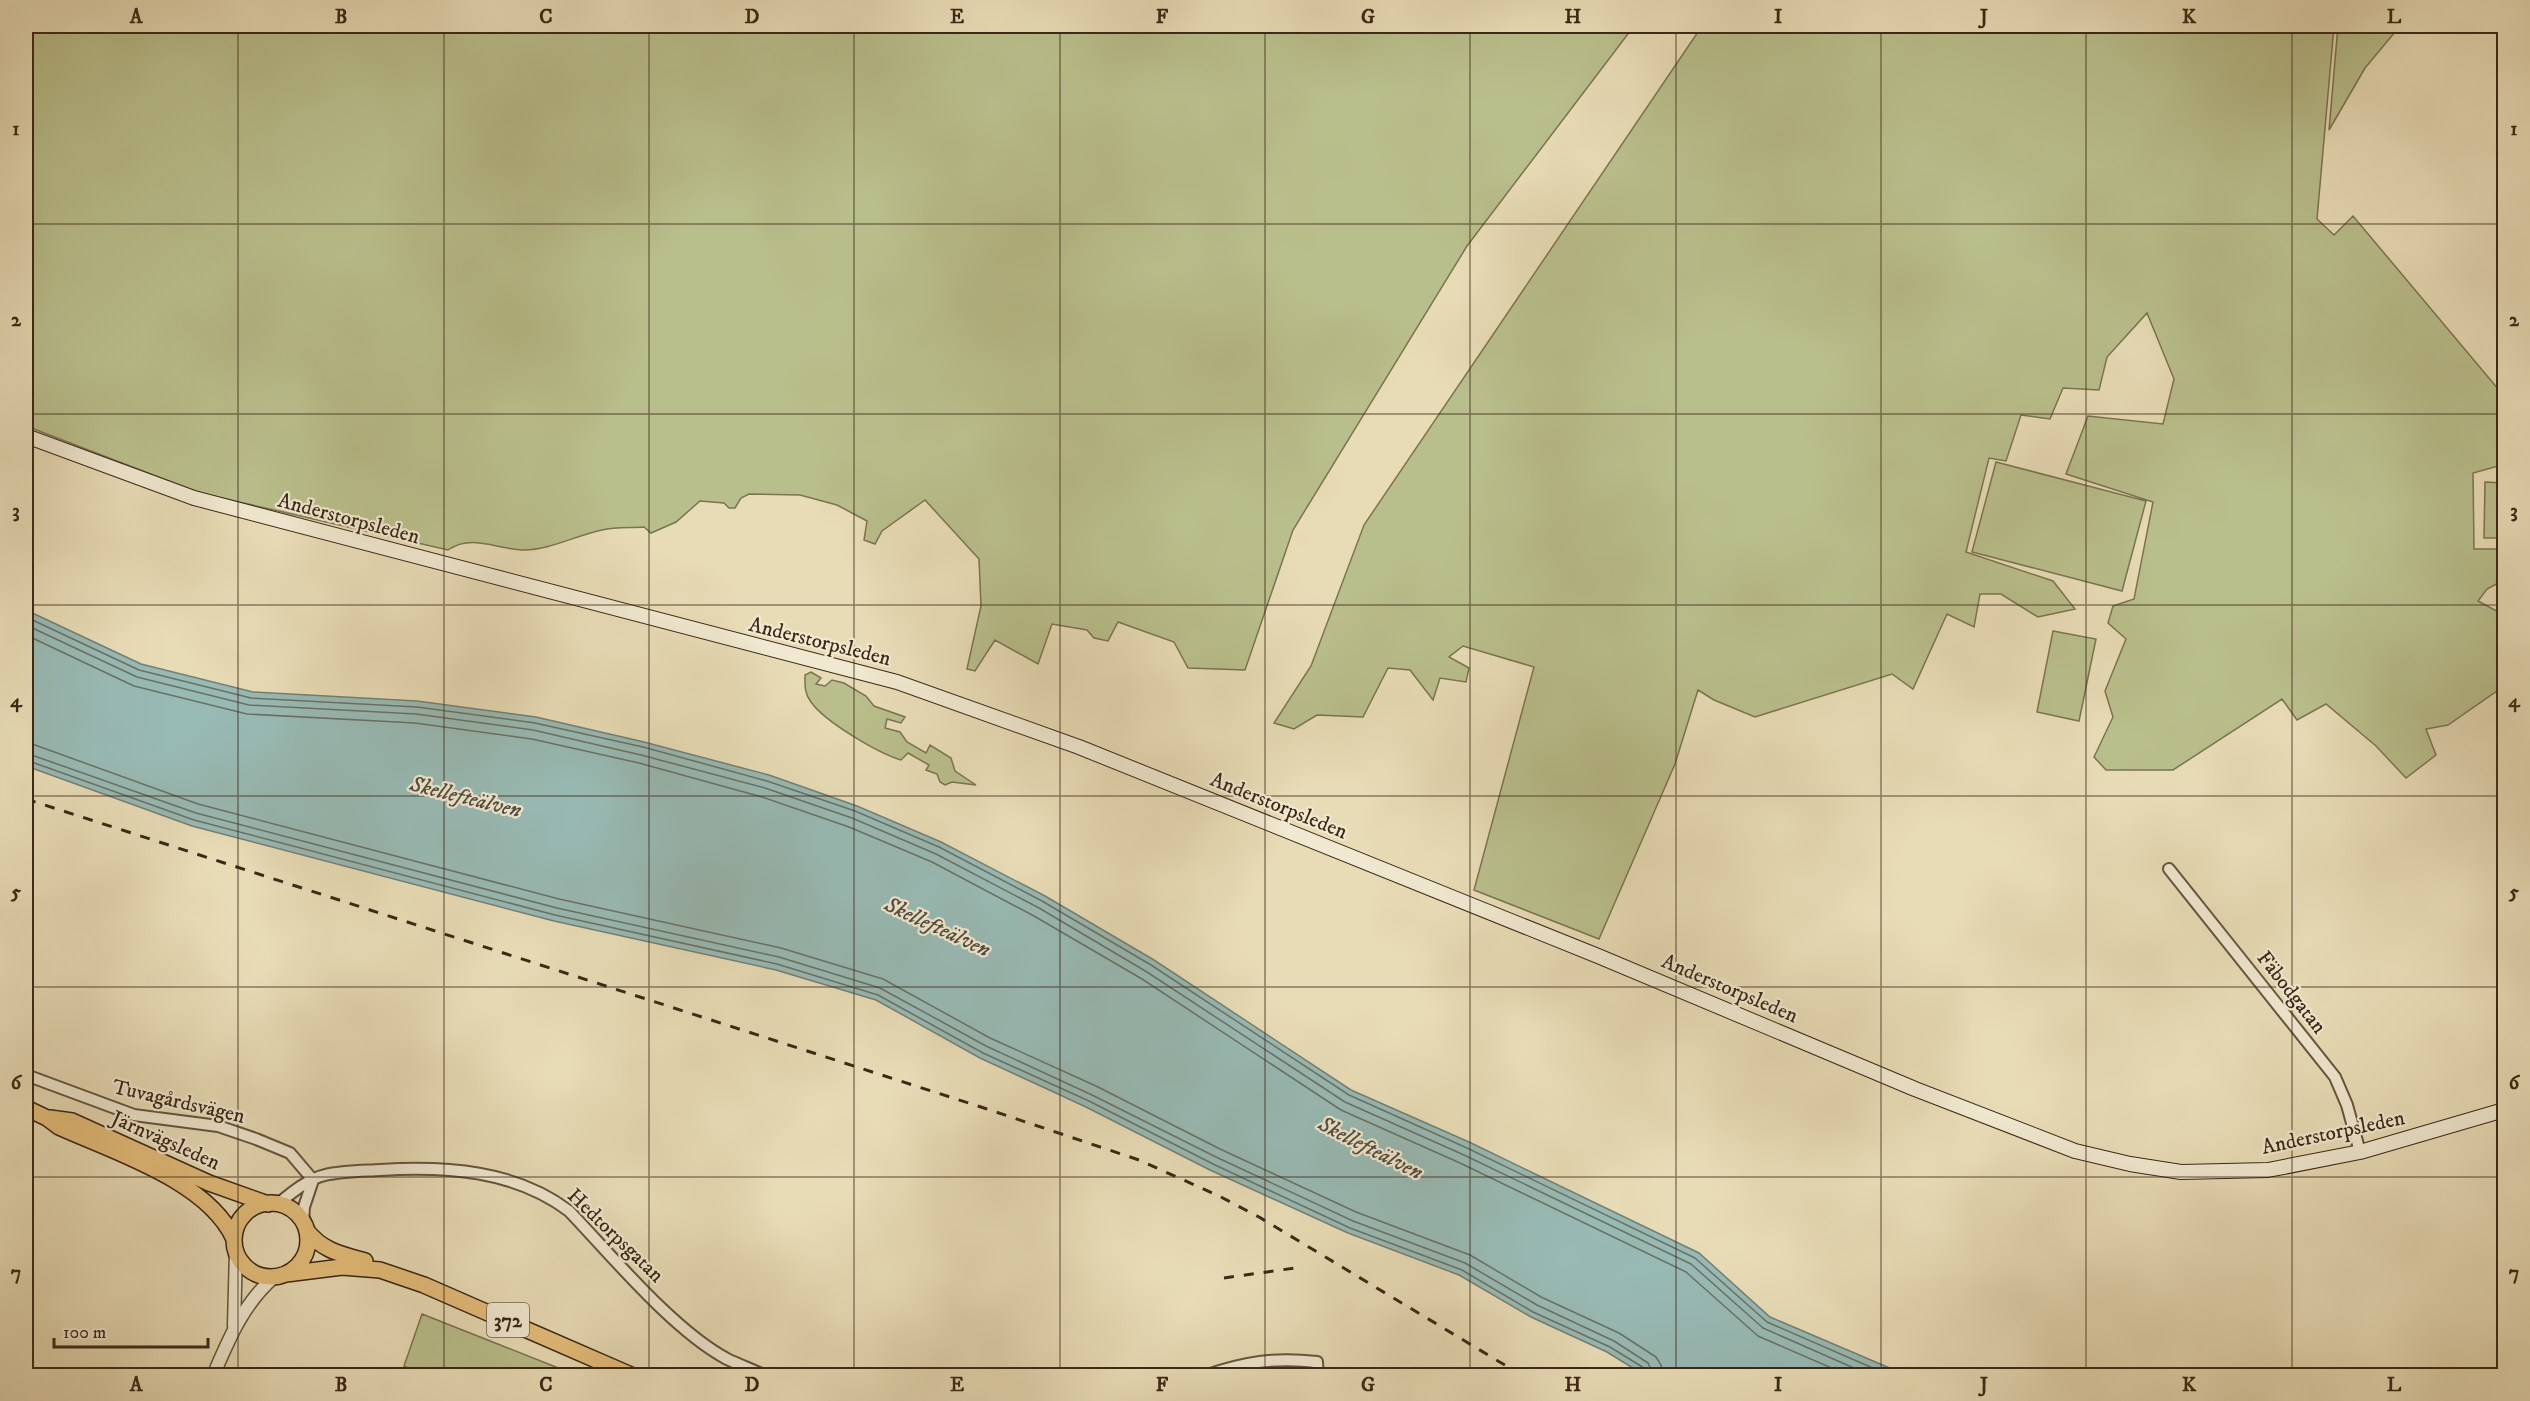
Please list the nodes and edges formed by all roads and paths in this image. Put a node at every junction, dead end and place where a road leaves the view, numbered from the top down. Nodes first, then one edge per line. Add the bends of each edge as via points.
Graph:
1 (26, 436) edge
2 (2169, 869) dead end
3 (26, 1075) edge
4 (26, 1108) edge
5 (2505, 1110) edge
6 (47, 1118) junction
7 (2360, 1152) junction
8 (313, 1180) junction
9 (273, 1204) junction
10 (305, 1227) junction
11 (235, 1245) junction
12 (380, 1270) junction
13 (280, 1276) junction
14 (234, 1326) junction
15 (213, 1376) edge
16 (633, 1376) edge
17 (766, 1376) edge
18 (1204, 1376) edge
19 (1318, 1376) edge

1 - 7 main road, Anderstorpsleden via 194,498 897,682 1079,747 2074,1151 2181,1172 2268,1170
2 - 7 street, Fäbodgatan via 2335,1077
3 - 8 street, Tuvagårdsvägen via 134,1115 218,1126 256,1139 290,1153
4 - 6 main road, Järnvägsleden
5 - 7 main road, Anderstorpsleden
6 - 9 main road, Järnvägsleden via 72,1121 209,1183
6 - 11 main road, Järnvägsleden via 189,1190 222,1219
8 - 9 street
8 - 10 street via 304,1207
8 - 17 street, Hedtorpsgatan via 367,1170 440,1167 488,1175 537,1191 569,1211 676,1321 727,1359
9 - 10 main road via 288,1208
9 - 11 main road via 249,1211 241,1219
10 - 12 main road via 315,1242 327,1250 364,1260
10 - 13 main road via 306,1252 301,1262
11 - 13 main road via 241,1262 250,1271 261,1276
11 - 14 street
12 - 13 main road via 342,1267
12 - 16 main road, 372 via 424,1285
13 - 14 street via 259,1290
14 - 15 street
18 - 19 street via 1272,1359 1317,1362

